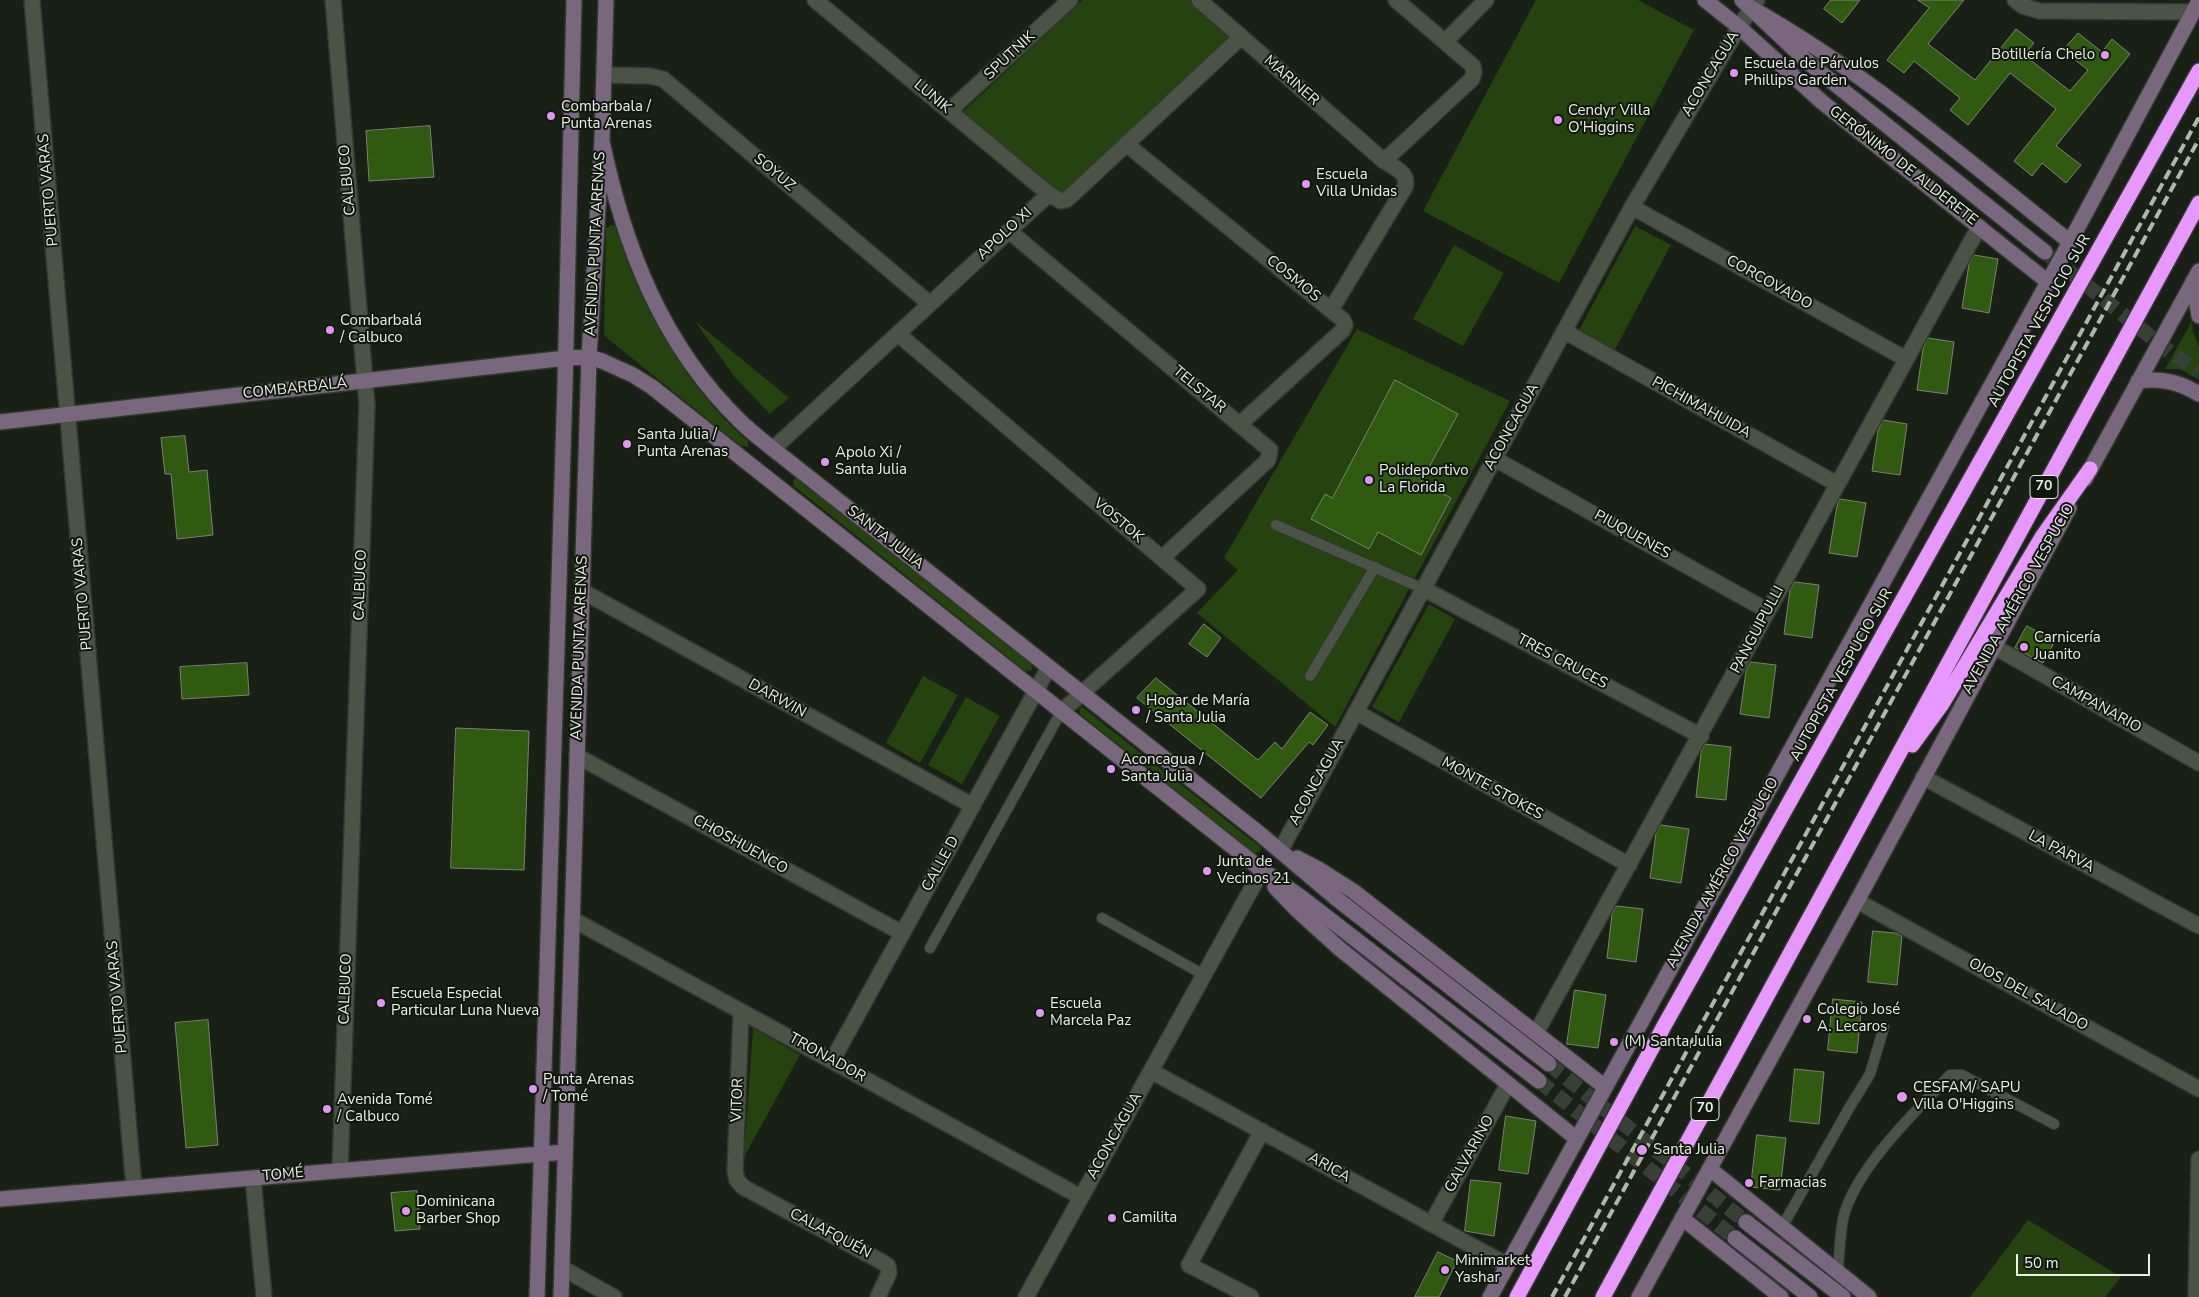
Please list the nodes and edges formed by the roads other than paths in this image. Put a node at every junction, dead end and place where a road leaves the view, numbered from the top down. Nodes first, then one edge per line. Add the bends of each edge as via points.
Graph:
1 (32, 0) edge
2 (333, 0) edge
3 (574, 0) edge
4 (606, 0) edge
5 (815, 0) edge
6 (1070, 0) edge
7 (1198, 0) edge
8 (1396, 0) edge
9 (1486, 0) edge
10 (1705, 0) edge
11 (2015, 0) edge
12 (1750, 3) edge
13 (2196, 6) edge
14 (1739, 27) junction
15 (1240, 38) junction
16 (1445, 42) junction
17 (1810, 64) junction
18 (2199, 71) edge
19 (604, 76) junction
20 (949, 111) junction
21 (602, 141) junction
22 (1126, 144) junction
23 (1384, 161) junction
24 (1049, 194) junction
25 (2199, 203) edge
26 (1632, 207) junction
27 (1979, 227) junction
28 (1009, 231) junction
29 (2070, 242) junction
30 (2045, 252) tunnel mouth
31 (2196, 276) edge
32 (2048, 282) junction
33 (930, 304) junction
34 (1331, 310) junction
35 (2199, 316) edge
36 (1564, 331) junction
37 (898, 334) junction
38 (589, 357) junction
39 (566, 358) junction
40 (1906, 359) junction
41 (366, 380) junction
42 (2138, 381) junction
43 (2199, 394) edge
44 (68, 414) junction
45 (0, 422) edge
46 (1240, 424) junction
47 (773, 449) junction
48 (1495, 459) junction
49 (2090, 469) junction
50 (1837, 484) junction
51 (1276, 525) dead end
52 (1162, 558) junction
53 (1375, 567) junction
54 (1424, 589) junction
55 (582, 591) junction
56 (1768, 611) junction
57 (1993, 646) junction
58 (1049, 667) junction
59 (1310, 676) dead end
60 (1036, 692) junction
61 (1083, 694) junction
62 (1061, 712) junction
63 (1356, 712) junction
64 (1700, 736) junction
65 (577, 756) junction
66 (2199, 763) edge
67 (1889, 771) junction
68 (1923, 777) junction
69 (972, 806) junction
70 (1280, 851) junction
71 (1629, 865) junction
72 (1262, 870) junction
73 (1857, 901) junction
74 (1102, 918) dead end
75 (572, 919) junction
76 (2199, 926) edge
77 (902, 933) junction
78 (930, 948) dead end
79 (1204, 975) junction
80 (741, 1011) junction
81 (1884, 1027) dead end
82 (1536, 1033) junction
83 (832, 1061) junction
84 (1549, 1064) tunnel mouth
85 (1151, 1071) junction
86 (1539, 1081) tunnel mouth
87 (1508, 1084) junction
88 (1605, 1087) junction
89 (2199, 1089) edge
90 (2054, 1124) dead end
91 (1262, 1131) junction
92 (1577, 1139) junction
93 (565, 1152) junction
94 (541, 1154) junction
95 (2199, 1159) edge
96 (1710, 1169) junction
97 (340, 1170) junction
98 (254, 1178) junction
99 (743, 1187) joint
100 (134, 1188) junction
101 (1081, 1197) junction
102 (0, 1199) edge
103 (1682, 1218) junction
104 (1746, 1222) tunnel mouth
105 (1431, 1224) junction
106 (1782, 1227) junction
107 (1735, 1238) tunnel mouth
108 (1507, 1265) junction
109 (562, 1268) junction
110 (1838, 1272) junction
111 (264, 1297) edge
112 (537, 1297) edge
113 (561, 1297) edge
114 (614, 1297) edge
115 (878, 1297) edge
116 (1026, 1297) edge
117 (1251, 1297) edge
118 (1490, 1297) edge
119 (1517, 1297) edge
120 (1603, 1297) edge
121 (1639, 1297) edge
122 (1781, 1297) edge
123 (1810, 1297) edge
124 (1843, 1297) edge
125 (1869, 1297) edge
126 (2196, 1297) edge

1 - 44 street, PUERTO VARAS
2 - 41 street, CALBUCO
3 - 39 main road, AVENIDA PUNTA ARENAS
4 - 19 main road, AVENIDA PUNTA ARENAS
5 - 20 street, LUNIK
6 - 20 street, SPUTNIK
7 - 15 street, MARINER
8 - 16 street
9 - 16 street
10 - 14 main road, GERÓNIMO DE ALDERETE
11 - 13 street via 2039,11
12 - 14 street, ACONCAGUA
12 - 17 main road, GERÓNIMO DE ALDERETE
12 - 29 main road via 1856,73
13 - 29 main road, AVENIDA AMÉRICO VESPUCIO
14 - 17 main road, GERÓNIMO DE ALDERETE
14 - 26 street, ACONCAGUA
14 - 27 main road, GERÓNIMO DE ALDERETE via 1822,102
15 - 22 street
15 - 23 street, MARINER
16 - 23 street via 1473,66 1472,79
17 - 30 main road, GERÓNIMO DE ALDERETE
18 - 119 highway, AUTOPISTA VESPUCIO SUR via 1674,1009
19 - 21 main road, AVENIDA PUNTA ARENAS
19 - 33 street, SOYUZ via 663,79
20 - 24 street, LUNIK
21 - 38 main road, AVENIDA PUNTA ARENAS
21 - 47 main road, SANTA JULIA via 622,223 640,273 660,314 710,387 741,422
22 - 24 street via 1066,200 1061,201
22 - 34 street, COSMOS
23 - 34 street, MARINER via 1406,176 1406,187
24 - 28 street, APOLO XI
25 - 67 highway, 70
26 - 36 street, ACONCAGUA
26 - 40 street, CORCOVADO
27 - 32 main road, GERÓNIMO DE ALDERETE
27 - 40 street, PANGUIPULLI
28 - 33 street, APOLO XI
28 - 46 street, TELSTAR
29 - 32 main road, AVENIDA AMÉRICO VESPUCIO
31 - 35 main road
31 - 42 main road, AVENIDA AMÉRICO VESPUCIO
32 - 88 main road, AVENIDA AMÉRICO VESPUCIO
33 - 37 street, APOLO XI
34 - 46 street, COSMOS via 1344,320 1343,330
36 - 48 street, ACONCAGUA
36 - 50 street, PICHIMAHUIDA
37 - 47 street, APOLO XI
37 - 52 street, VOSTOK
38 - 39 main road, COMBARBALÁ
38 - 55 main road, AVENIDA PUNTA ARENAS
38 - 60 main road, SANTA JULIA via 616,366 652,387
39 - 41 main road, COMBARBALÁ
39 - 94 main road, AVENIDA PUNTA ARENAS
40 - 50 street, PANGUIPULLI
41 - 44 main road, COMBARBALÁ
41 - 97 street, CALBUCO
42 - 43 main road via 2166,380
42 - 49 main road, AVENIDA AMÉRICO VESPUCIO
44 - 45 main road, COMBARBALÁ
44 - 100 street, PUERTO VARAS
46 - 52 street, TELSTAR via 1268,448 1270,457
47 - 58 main road, SANTA JULIA
48 - 54 street, ACONCAGUA
48 - 56 street, PIUQUENES
49 - 57 main road, AVENIDA AMÉRICO VESPUCIO
49 - 67 highway via 2042,537 1942,704
50 - 56 street, PANGUIPULLI
51 - 53 lane
52 - 61 street, VOSTOK via 1198,589
53 - 54 lane
53 - 59 lane
54 - 63 street, ACONCAGUA
54 - 64 street, TRES CRUCES
55 - 65 main road, AVENIDA PUNTA ARENAS
55 - 69 street, DARWIN
56 - 64 street, PANGUIPULLI
57 - 66 street, CAMPANARIO
57 - 68 main road, AVENIDA AMÉRICO VESPUCIO
58 - 60 street, CALLE D
58 - 61 main road, SANTA JULIA
60 - 62 main road, SANTA JULIA
60 - 69 street, CALLE D
61 - 62 street, VOSTOK
61 - 70 main road, SANTA JULIA
62 - 72 main road, SANTA JULIA
62 - 78 lane
63 - 70 street, ACONCAGUA
63 - 71 street, MONTE STOKES
64 - 71 street, PANGUIPULLI
65 - 75 main road, AVENIDA PUNTA ARENAS
65 - 77 street, CHOSHUENCO
67 - 120 highway, 70
68 - 73 main road, AVENIDA AMÉRICO VESPUCIO
68 - 76 street, LA PARVA
69 - 77 street, CALLE D
70 - 82 main road, SANTA JULIA via 1320,870 1353,891
70 - 84 main road, SANTA JULIA
71 - 82 street, PANGUIPULLI
72 - 79 street, ACONCAGUA
72 - 86 main road, SANTA JULIA
72 - 87 main road, SANTA JULIA via 1318,930
73 - 89 street, OJOS DEL SALADO
73 - 96 main road, AVENIDA AMÉRICO VESPUCIO
74 - 79 lane
75 - 80 street, TRONADOR
75 - 93 main road, AVENIDA PUNTA ARENAS
77 - 83 street, CALLE D
79 - 85 street, ACONCAGUA
80 - 83 street, TRONADOR
80 - 99 street, VITOR via 735,1171
81 - 106 lane via 1870,1074
82 - 88 main road, SANTA JULIA
83 - 101 street, TRONADOR
85 - 91 street, ARICA
85 - 101 street, ACONCAGUA
87 - 92 main road, SANTA JULIA
87 - 105 street, GALVARINO
88 - 92 main road, AVENIDA AMÉRICO VESPUCIO
90 - 110 lane via 1962,1075 1950,1075 1862,1173 1843,1218
91 - 105 street, ARICA
91 - 117 street via 1190,1265
92 - 108 main road, AVENIDA AMÉRICO VESPUCIO
93 - 94 main road, TOMÉ
93 - 109 main road, AVENIDA PUNTA ARENAS
94 - 97 main road, TOMÉ
94 - 112 main road, AVENIDA PUNTA ARENAS
95 - 126 street
96 - 103 main road, AVENIDA AMÉRICO VESPUCIO
96 - 106 main road
97 - 98 main road, TOMÉ
98 - 100 main road, TOMÉ
98 - 111 street
99 - 115 street, CALAFQUÉN via 888,1266 890,1273
100 - 102 main road, TOMÉ
101 - 116 street, ACONCAGUA
103 - 121 main road, AVENIDA AMÉRICO VESPUCIO
103 - 122 main road
104 - 124 main road
105 - 108 street, ARICA
106 - 110 main road
107 - 123 main road
108 - 118 main road, AVENIDA AMÉRICO VESPUCIO
109 - 113 main road, AVENIDA PUNTA ARENAS
109 - 114 street
110 - 125 main road

